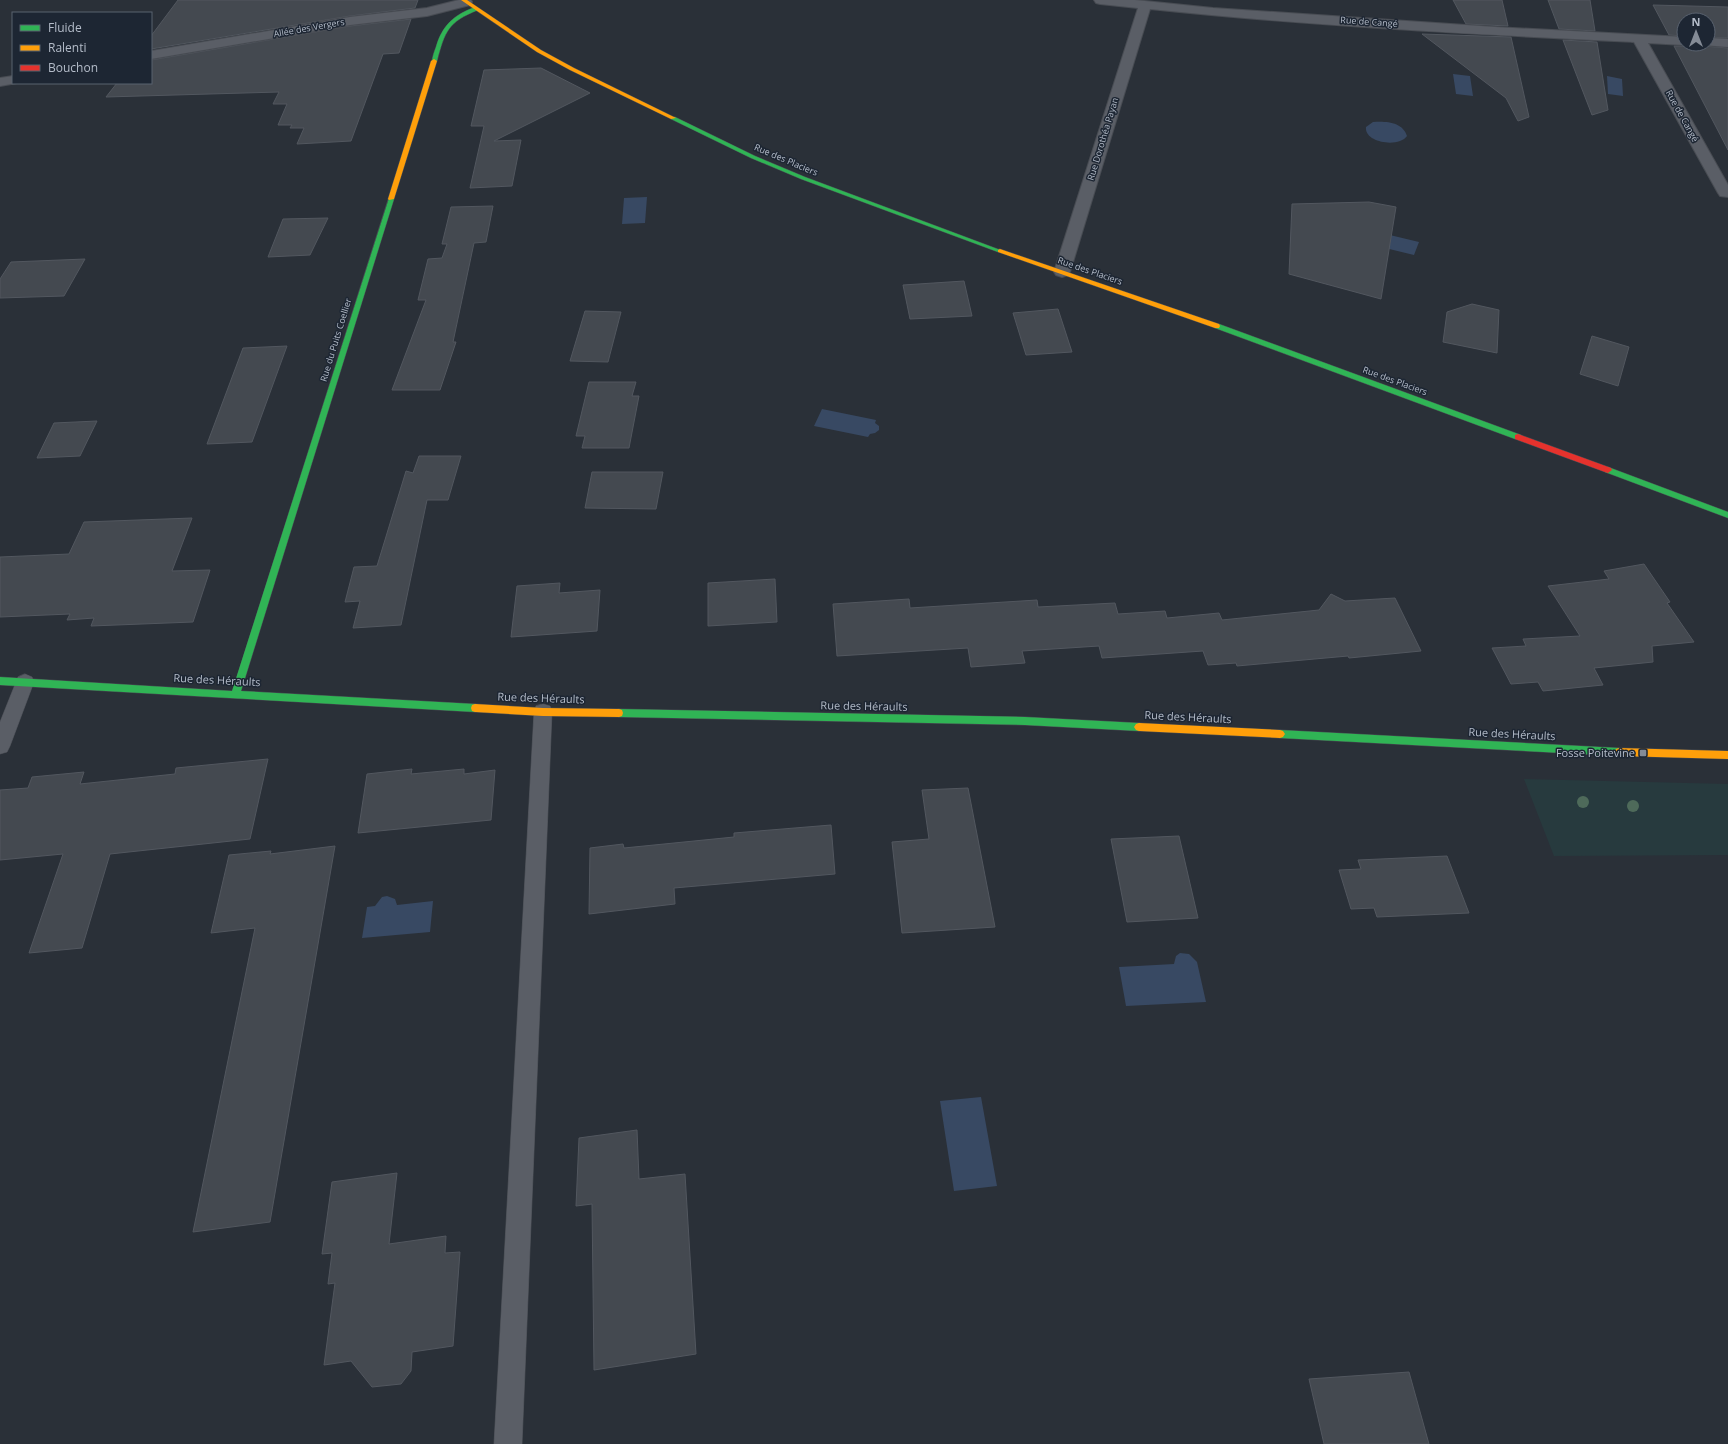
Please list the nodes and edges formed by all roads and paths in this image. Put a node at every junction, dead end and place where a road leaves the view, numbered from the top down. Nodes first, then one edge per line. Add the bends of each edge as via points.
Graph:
1 (1100, 0) edge
2 (468, 3) edge
3 (1145, 5) junction
4 (1639, 39) junction
5 (1676, 41) edge
6 (1716, 42) edge
7 (1728, 43) edge
8 (152, 55) edge
9 (12, 80) edge
10 (0, 82) edge
11 (1725, 193) dead end
12 (1062, 272) junction
13 (1728, 515) edge
14 (0, 681) edge
15 (25, 682) junction
16 (236, 694) junction
17 (543, 712) junction
18 (0, 746) edge
19 (1728, 755) edge
20 (508, 1444) edge

1 - 3 street, Rue de Cangé
2 - 8 street, Allée des Vergers via 427,12 350,21
2 - 12 street, Rue des Placiers via 538,51 753,157 859,201
2 - 16 street, Rue du Puits Coellier via 463,14 444,28
3 - 4 street, Rue de Cangé
3 - 12 street, Rue Dorothéa Payan
4 - 5 street, Rue de Cangé
4 - 11 street, Rue de Cangé
6 - 7 street
9 - 10 street
12 - 13 street, Rue des Placiers via 1258,340
14 - 15 street, Rue des Héraults
15 - 16 street, Rue des Héraults
15 - 18 lane
16 - 17 street, Rue des Héraults
17 - 19 street, Rue des Héraults via 1025,721 1644,754
17 - 20 lane

